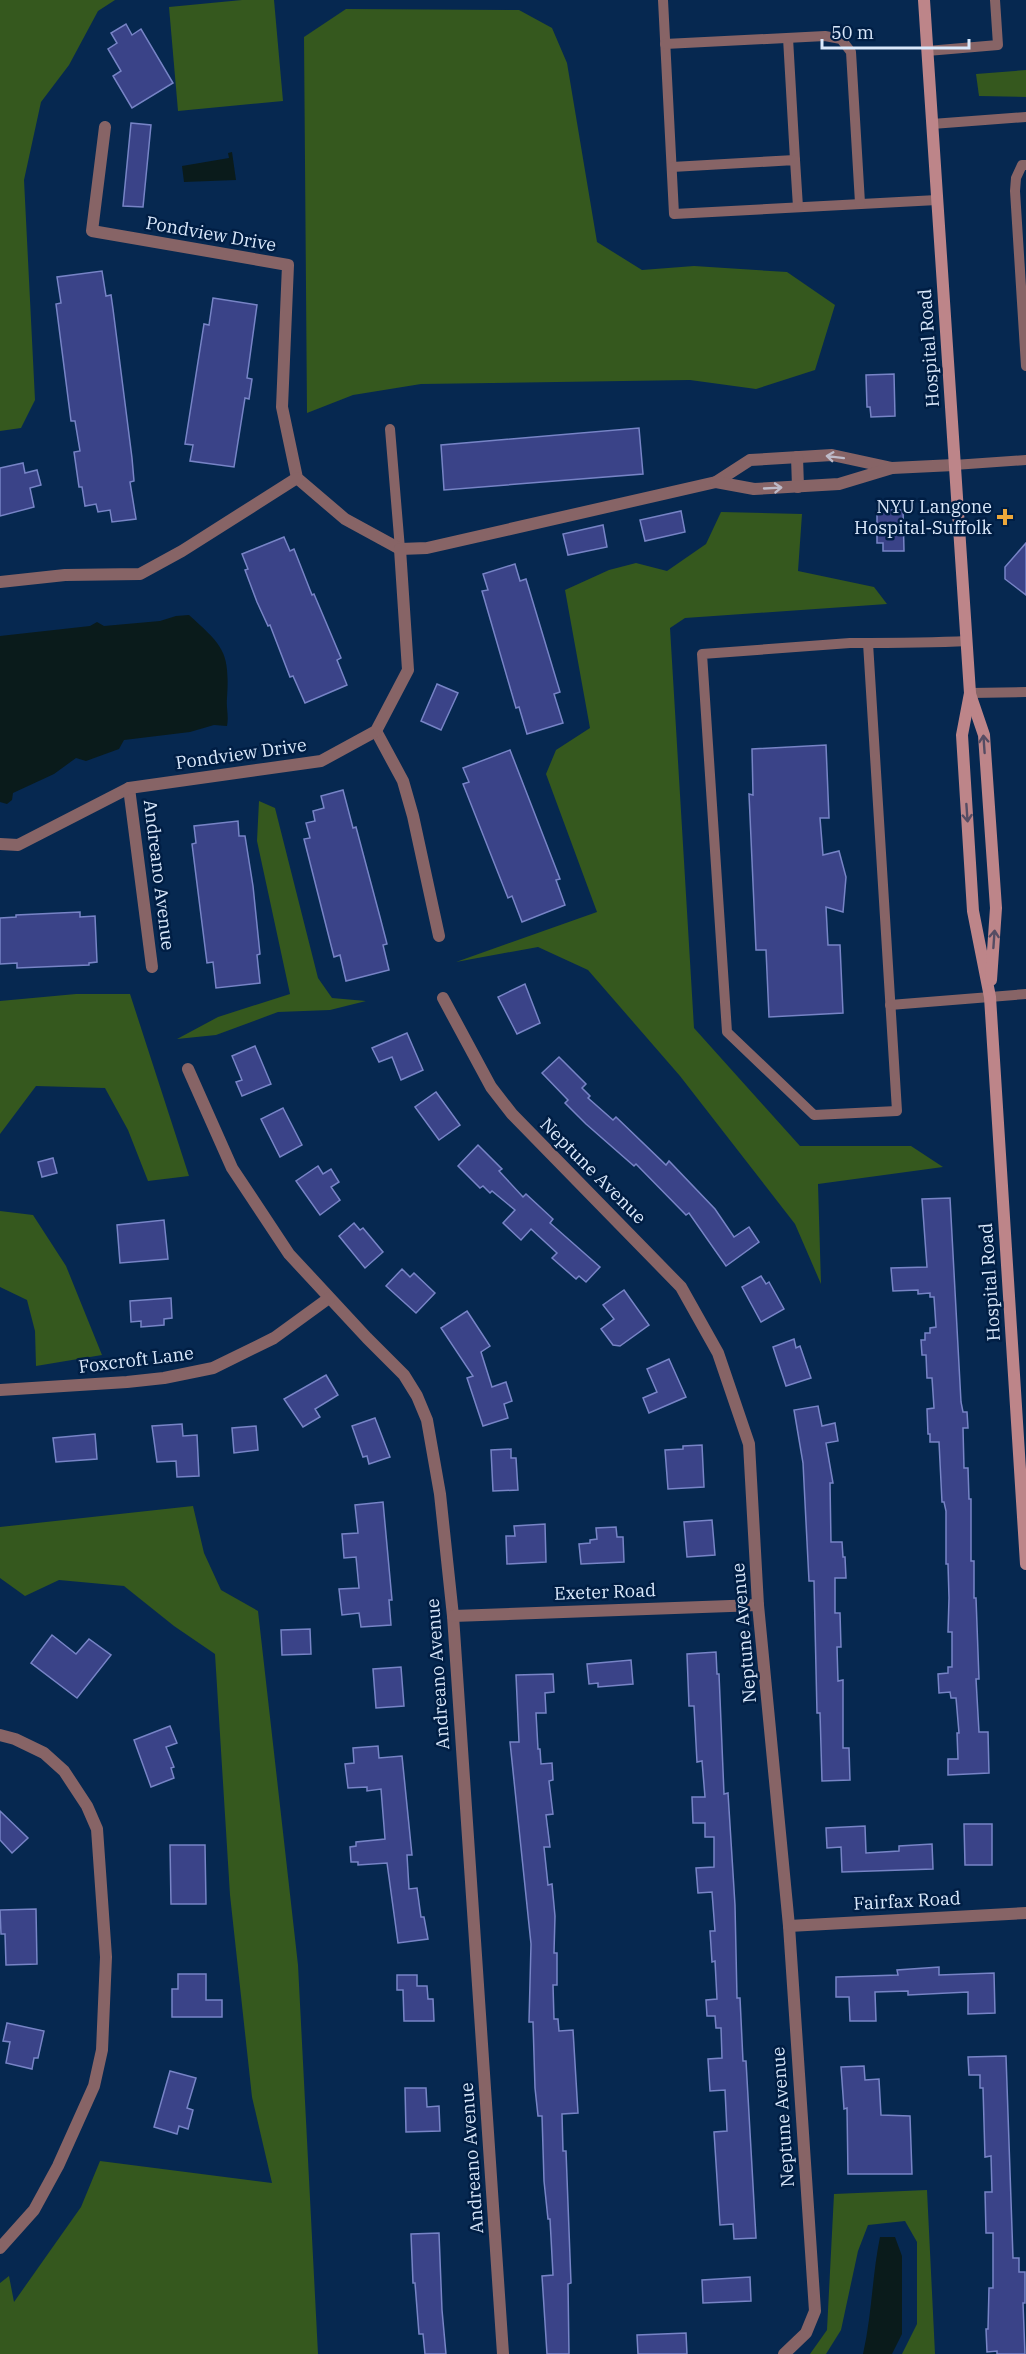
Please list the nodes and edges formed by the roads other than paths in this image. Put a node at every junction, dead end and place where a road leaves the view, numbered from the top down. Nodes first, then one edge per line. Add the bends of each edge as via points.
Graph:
1 (663, 0) edge
2 (924, 0) edge
3 (995, 0) edge
4 (788, 38) junction
5 (665, 44) junction
6 (927, 51) junction
7 (1026, 117) edge
8 (932, 124) junction
9 (105, 127) dead end
10 (795, 160) junction
11 (1026, 165) edge
12 (672, 167) junction
13 (937, 200) junction
14 (860, 203) junction
15 (798, 207) junction
16 (1026, 366) edge
17 (390, 429) dead end
18 (796, 457) junction
19 (1026, 460) edge
20 (954, 465) junction
21 (892, 468) junction
22 (297, 478) junction
23 (716, 482) junction
24 (798, 487) junction
25 (400, 549) junction
26 (0, 582) edge
27 (967, 641) junction
28 (868, 643) junction
29 (970, 693) junction
30 (1026, 693) edge
31 (376, 731) junction
32 (129, 788) junction
33 (0, 844) edge
34 (439, 936) dead end
35 (152, 967) dead end
36 (1026, 994) edge
37 (990, 997) junction
38 (443, 998) dead end
39 (890, 1005) junction
40 (188, 1069) dead end
41 (329, 1298) junction
42 (0, 1390) edge
43 (1026, 1564) edge
44 (758, 1605) junction
45 (453, 1616) junction
46 (0, 1735) edge
47 (1026, 1913) edge
48 (789, 1926) junction
49 (0, 2248) edge
50 (503, 2354) edge
51 (784, 2354) edge

1 - 5 lane
2 - 6 street, Hospital Road
3 - 6 lane via 998,45
4 - 5 lane
4 - 10 lane
4 - 14 lane via 841,39 851,52
5 - 12 lane
6 - 8 street, Hospital Road
7 - 8 lane
8 - 13 street, Hospital Road
9 - 22 street, Pondview Drive via 92,231 288,265 282,407
10 - 12 lane
10 - 15 lane
11 - 16 lane via 1022,165 1016,178 1015,191
12 - 15 lane via 674,214
13 - 14 lane
13 - 20 street, Hospital Road
14 - 15 lane
17 - 25 lane
21 -> 18 street via 832,455
18 - 23 street via 750,460
18 - 24 street
19 - 20 lane
20 - 21 street
20 - 27 street, Hospital Road
21 - 24 street via 839,484
22 - 25 street via 345,519
22 - 26 street via 140,574 65,574
23 -> 24 street via 754,489
23 - 25 street via 427,548
25 - 31 street via 408,670
27 - 28 lane
27 - 29 street, Hospital Road
28 - 39 lane
28 - 39 lane via 702,654 727,1032 814,1115 897,1111
29 - 30 lane
29 -> 37 street, Hospital Road via 962,735 970,877
37 -> 29 street, Hospital Road via 996,908 984,735
31 - 32 street, Pondview Drive via 321,761
31 - 34 street via 403,781
32 - 33 street, Pondview Drive via 18,845
32 - 35 street, Andreano Avenue
36 - 37 lane
37 - 39 lane
37 - 43 street, Hospital Road
38 - 44 street, Neptune Avenue via 491,1087 512,1114 681,1287 718,1353 748,1444
40 - 41 street, Andreano Avenue via 232,1168 289,1254
41 - 42 street, Foxcroft Lane via 274,1338 213,1368 127,1382
41 - 45 street, Andreano Avenue via 404,1375 427,1419 440,1494
44 - 45 street, Exeter Road
44 - 48 street, Neptune Avenue
45 - 50 street, Andreano Avenue
46 - 49 street via 44,1753 64,1771 87,1806 97,1829 106,1957 102,2050 94,2086 34,2210
47 - 48 street, Fairfax Road
48 - 51 street, Neptune Avenue via 815,2311 806,2333

